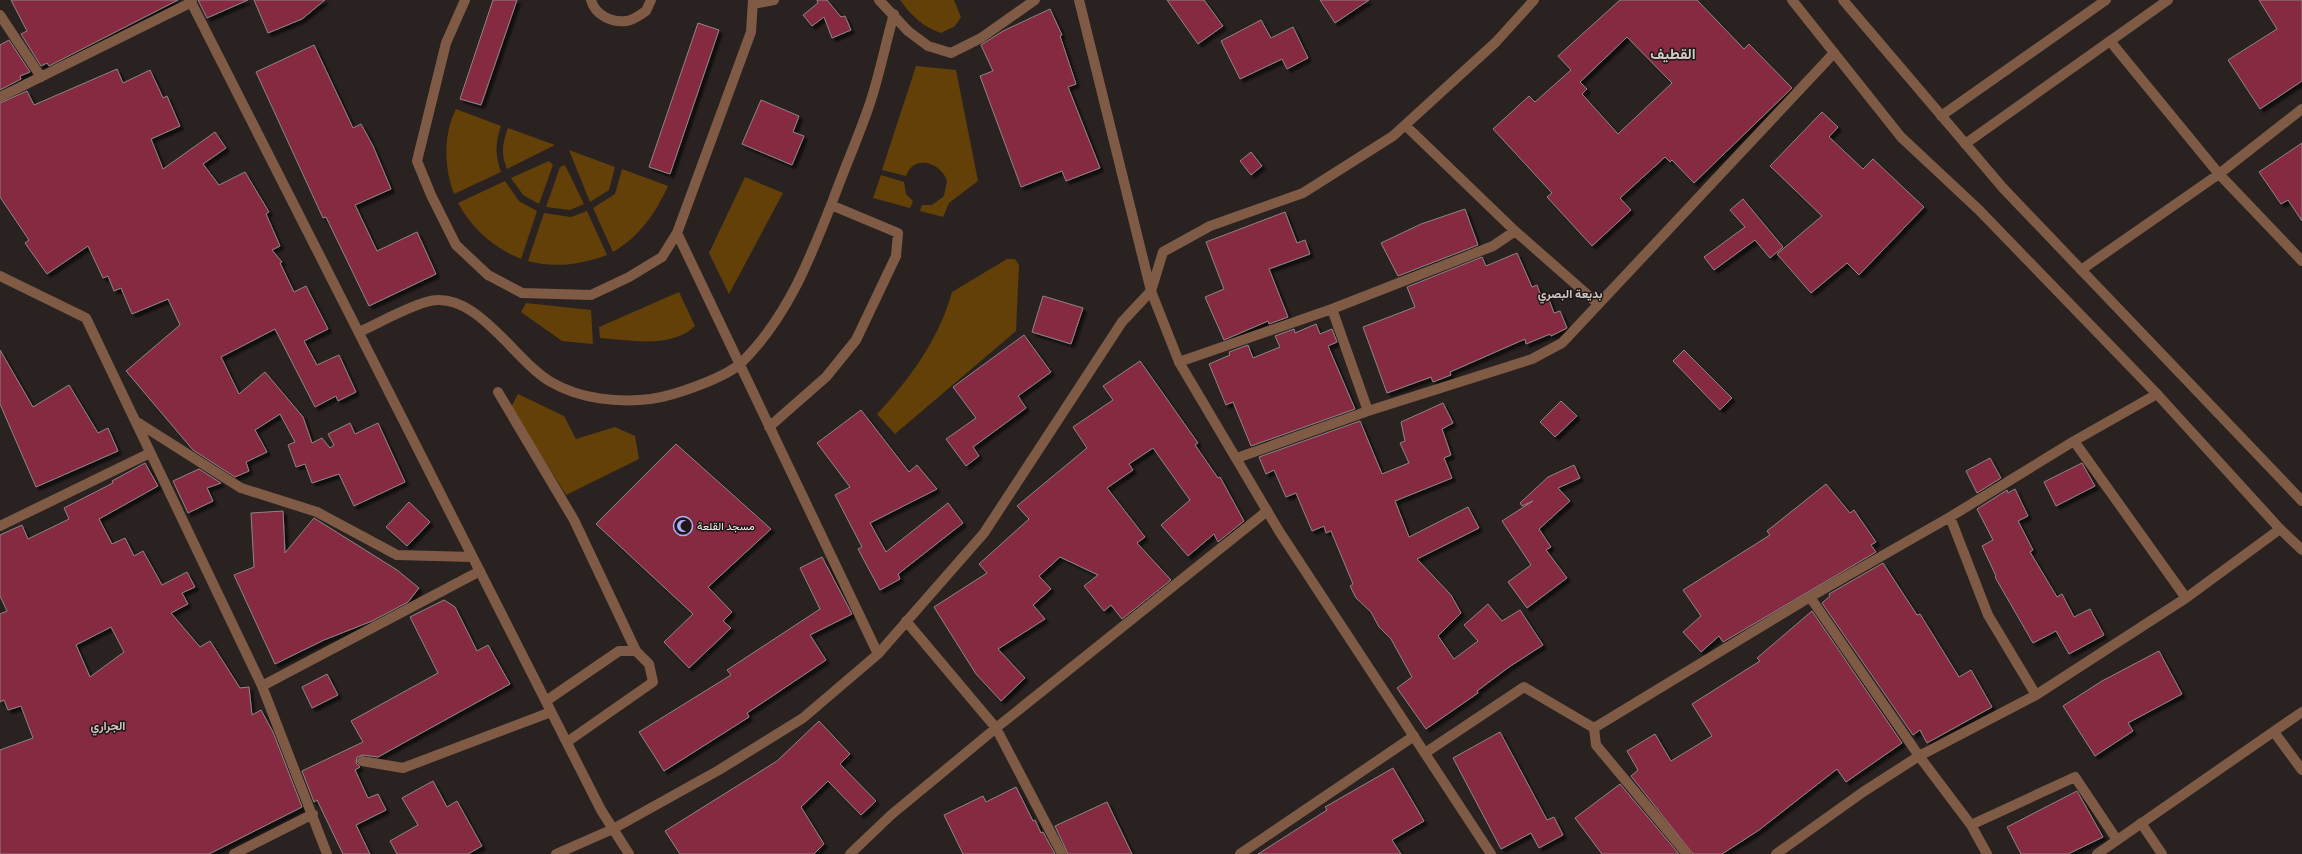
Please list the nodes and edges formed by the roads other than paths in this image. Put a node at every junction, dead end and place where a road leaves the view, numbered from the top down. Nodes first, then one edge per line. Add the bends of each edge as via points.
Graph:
1 (465, 0) edge
2 (591, 0) edge
3 (651, 0) edge
4 (774, 0) edge
5 (879, 0) edge
6 (1035, 0) edge
7 (1534, 0) edge
8 (1792, 0) edge
9 (1843, 0) edge
10 (2106, 0) edge
11 (2168, 0) edge
12 (191, 1) edge
13 (1080, 1) edge
14 (753, 2) edge
15 (894, 14) junction
16 (0, 15) edge
17 (2110, 41) junction
18 (1834, 53) junction
19 (41, 77) junction
20 (0, 97) edge
21 (2302, 109) edge
22 (1942, 116) junction
23 (1405, 125) junction
24 (1965, 144) junction
25 (2219, 174) junction
26 (831, 205) junction
27 (1515, 231) junction
28 (677, 233) junction
29 (2302, 261) edge
30 (2081, 270) junction
31 (0, 276) edge
32 (1151, 291) junction
33 (1598, 304) junction
34 (1332, 309) junction
35 (359, 332) junction
36 (1179, 362) junction
37 (740, 364) junction
38 (498, 392) dead end
39 (2157, 394) junction
40 (1368, 411) junction
41 (137, 422) junction
42 (770, 427) junction
43 (2074, 441) junction
44 (150, 453) junction
45 (1237, 458) junction
46 (2301, 498) edge
47 (1267, 511) junction
48 (1950, 517) junction
49 (0, 526) edge
50 (2280, 529) junction
51 (2302, 550) edge
52 (472, 557) junction
53 (480, 571) junction
54 (1810, 597) junction
55 (2186, 598) junction
56 (906, 622) junction
57 (636, 651) junction
58 (878, 654) junction
59 (262, 686) junction
60 (2036, 695) junction
61 (546, 701) junction
62 (551, 712) junction
63 (2302, 712) edge
64 (996, 728) junction
65 (1594, 728) junction
66 (2274, 732) junction
67 (1414, 736) junction
68 (567, 742) junction
69 (1425, 753) junction
70 (1919, 756) junction
71 (362, 761) dead end
72 (2302, 770) edge
73 (313, 814) junction
74 (2141, 823) junction
75 (1971, 824) junction
76 (613, 829) junction
77 (2117, 840) junction
78 (234, 854) edge
79 (327, 854) edge
80 (556, 854) edge
81 (629, 854) edge
82 (850, 854) edge
83 (1062, 854) edge
84 (1240, 854) edge
85 (1491, 854) edge
86 (1687, 854) edge
87 (1776, 854) edge
88 (1987, 854) edge
89 (2097, 854) edge
90 (2162, 854) edge

1 - 28 street via 446,43 417,161 430,196 456,245 488,275 522,293 591,295 629,277 662,257
2 - 3 street via 597,11 607,18 627,21 646,11
4 - 14 street
5 - 15 street
6 - 15 street via 982,38 951,53 928,46 908,31
7 - 23 street via 1496,42
8 - 18 street
9 - 22 street
10 - 22 street
11 - 17 street
12 - 19 street
12 - 35 street
13 - 32 street
14 - 28 street via 751,32
15 - 26 street via 869,107
16 - 19 street
17 - 24 street
17 - 25 street
18 - 33 street
18 - 39 street via 1901,137 1979,210
19 - 20 street
21 - 25 street
22 - 24 street
23 - 27 street
23 - 32 street via 1393,136 1302,193 1210,226 1163,252
24 - 30 street
25 - 29 street
25 - 30 street
26 - 37 street via 814,250 779,319
26 - 42 street via 898,232 896,256 856,340 826,377
27 - 33 street
27 - 34 street via 1493,246
28 - 37 street
30 - 46 street
31 - 41 street via 86,318
32 - 36 street
32 - 56 street via 1122,322 984,533
33 - 40 street via 1562,343 1532,360
34 - 36 street
34 - 40 street
35 - 37 street via 428,301 450,301 472,310 518,356 551,382 586,396 632,402 673,395 701,385
35 - 52 street
36 - 45 street
37 - 42 street
38 - 57 street via 574,520
39 - 43 street
39 - 50 street
40 - 45 street
41 - 44 street
41 - 52 street via 241,488 317,512 397,555
42 - 58 street
43 - 48 street
43 - 55 street
44 - 49 street
44 - 59 street
45 - 47 street
47 - 64 street
47 - 67 street
48 - 54 street
48 - 60 street via 1988,614
50 - 51 street
50 - 55 street
52 - 53 street
53 - 59 street
53 - 61 street
54 - 65 street
54 - 70 street
55 - 60 street
56 - 58 street
56 - 64 street
57 - 61 street via 619,651
57 - 68 street via 649,664 653,682
58 - 76 street via 803,718 719,770
59 - 73 street
60 - 70 street
61 - 62 street
62 - 68 street
62 - 71 street via 403,768
63 - 66 street
64 - 82 street
64 - 83 street
65 - 69 street via 1524,687
65 - 86 street via 1596,744
66 - 72 street
66 - 74 street
67 - 69 street
67 - 84 street
68 - 76 street
69 - 85 street
70 - 75 street
70 - 87 street
73 - 78 street
73 - 79 street
74 - 77 street
74 - 90 street
75 - 77 street via 2075,777
75 - 88 street
76 - 80 street
76 - 81 street
77 - 89 street

